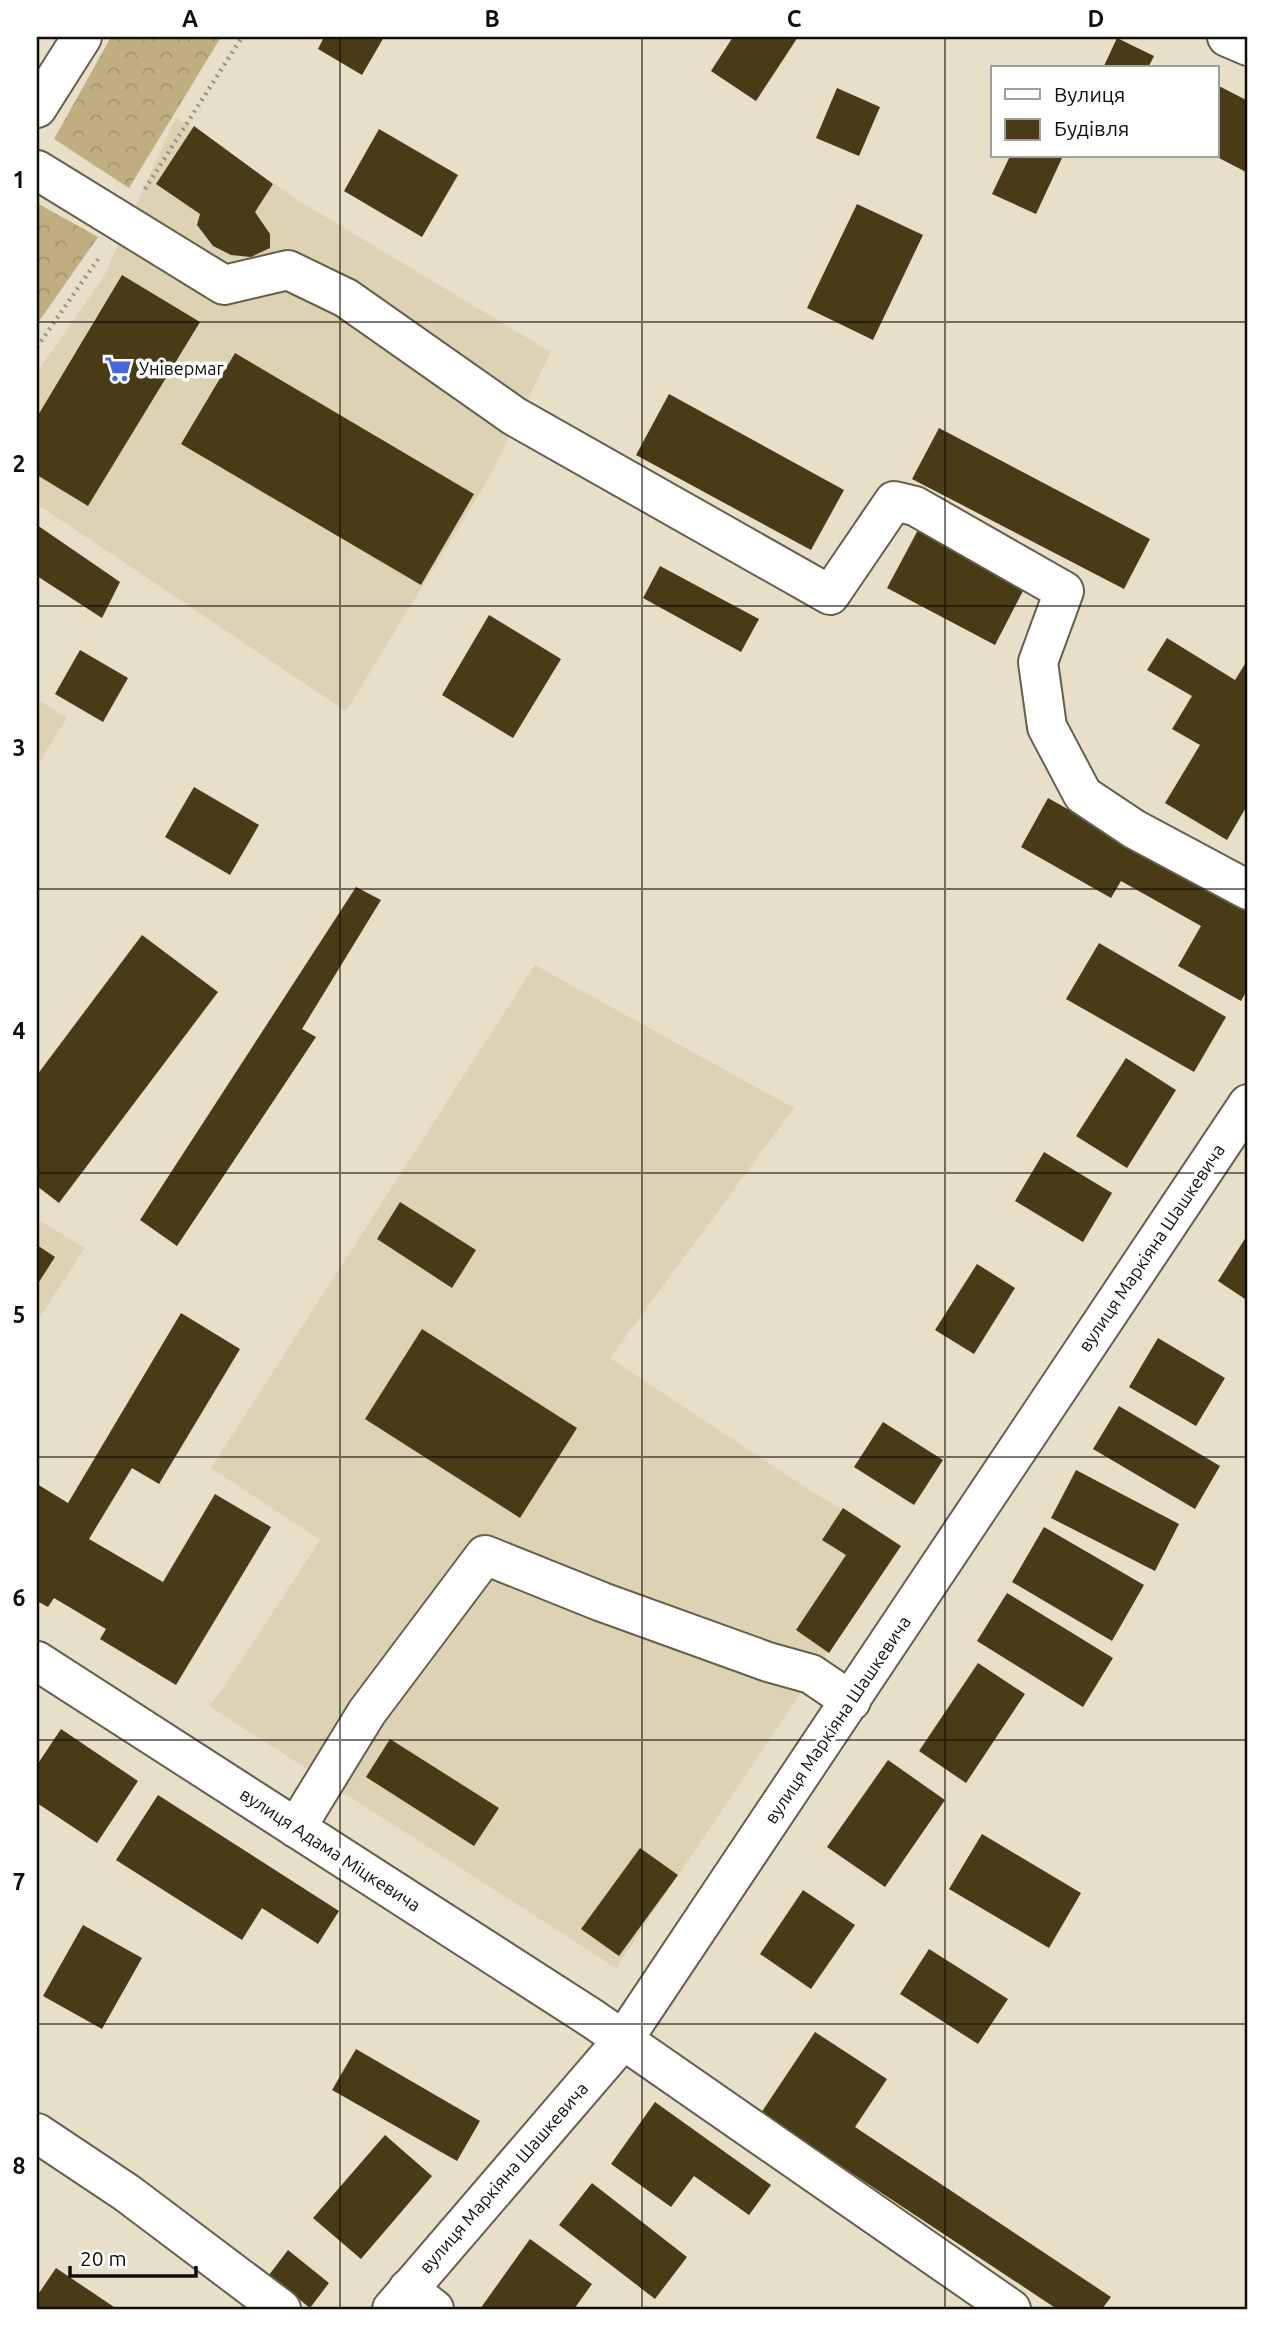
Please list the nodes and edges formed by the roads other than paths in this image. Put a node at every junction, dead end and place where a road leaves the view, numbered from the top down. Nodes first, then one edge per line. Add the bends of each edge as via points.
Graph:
1 (82, 37) edge
2 (1227, 37) edge
3 (1248, 46) edge
4 (37, 108) edge
5 (37, 170) edge
6 (1248, 890) edge
7 (1248, 1104) edge
8 (37, 1661) edge
9 (851, 1701) junction
10 (296, 1828) junction
11 (623, 2040) junction
12 (37, 2133) edge
13 (411, 2303) edge
14 (281, 2309) edge
15 (1011, 2309) edge

1 - 4 street
2 - 3 street
5 - 6 street via 224,285 288,270 346,298 514,416 830,595 894,501 915,506 1033,572 1064,591 1038,662 1047,727 1083,795 1134,829
7 - 9 street, вулиця Маркіяна Шашкевича
8 - 10 street, вулиця Адама Міцкевича
9 - 10 street via 811,1674 615,1607 485,1555 367,1712
9 - 11 street, вулиця Маркіяна Шашкевича
10 - 11 street, вулиця Адама Міцкевича
11 - 13 street, вулиця Маркіяна Шашкевича
11 - 15 street, вулиця Адама Міцкевича
12 - 14 street via 127,2193

